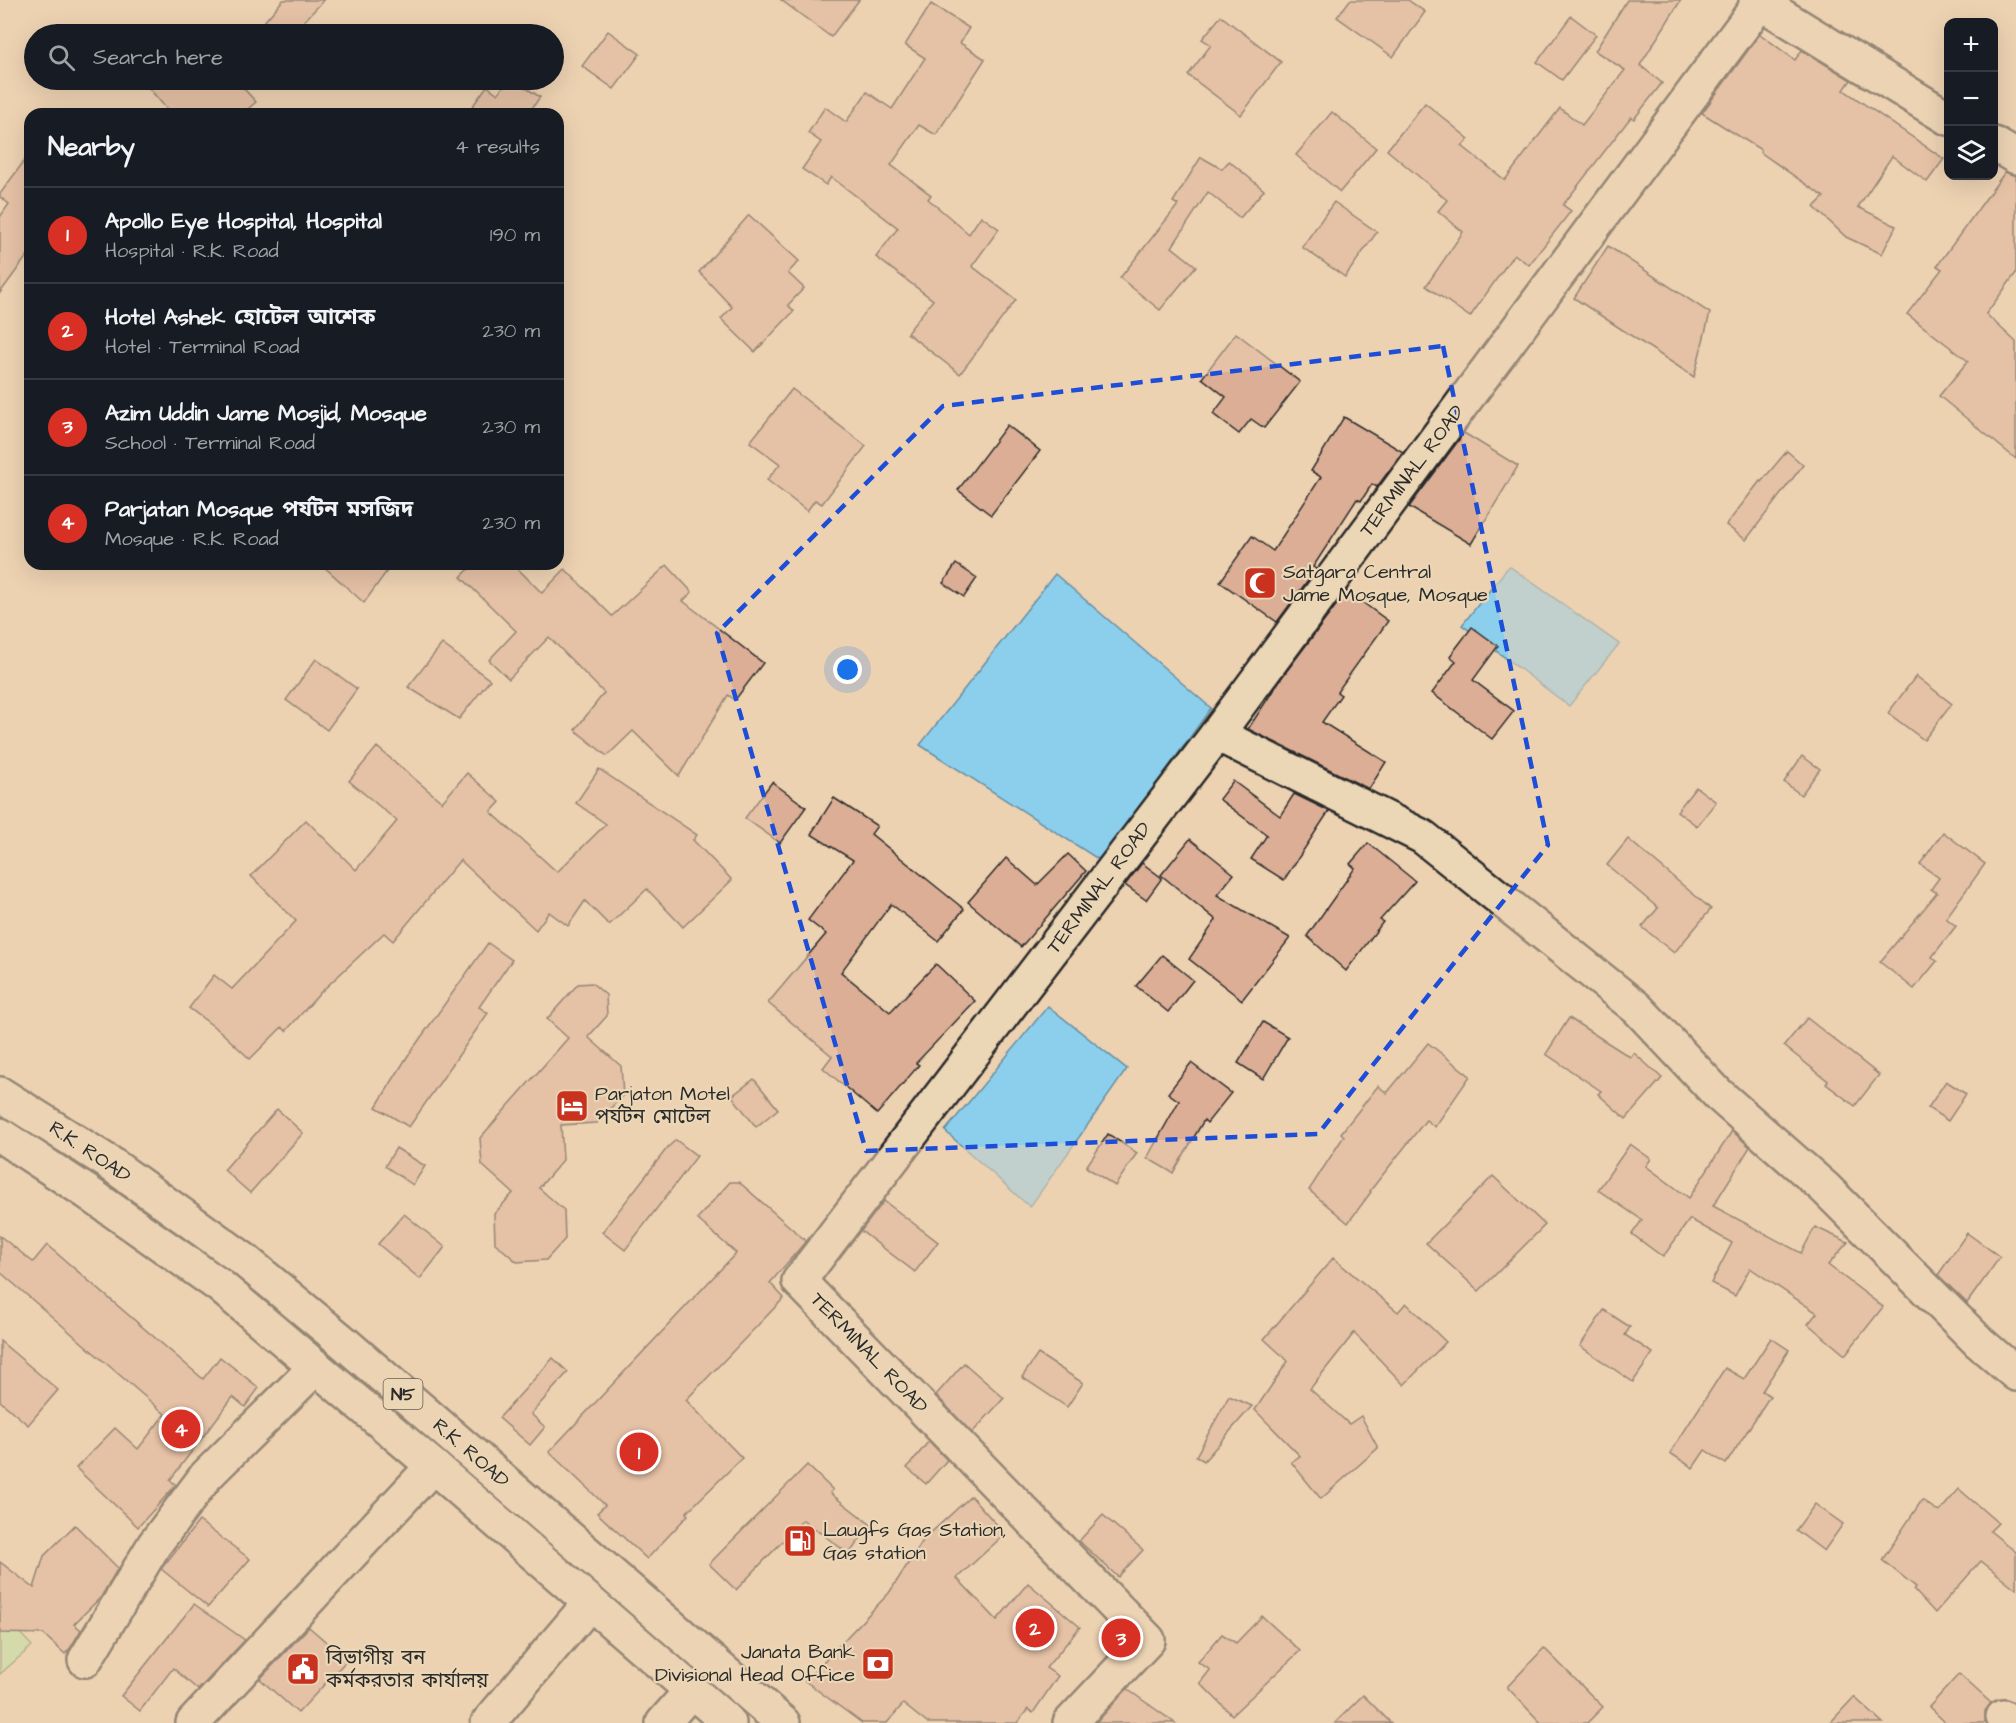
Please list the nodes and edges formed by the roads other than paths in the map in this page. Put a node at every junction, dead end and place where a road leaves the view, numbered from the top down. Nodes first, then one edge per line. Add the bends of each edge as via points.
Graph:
1 (1759, 1) edge
2 (1944, 116) edge
3 (1998, 146) edge
4 (2016, 157) edge
5 (1217, 734) junction
6 (0, 1094) edge
7 (0, 1135) edge
8 (316, 1367) junction
9 (2016, 1374) edge
10 (433, 1466) junction
11 (590, 1602) junction
12 (85, 1660) dead end
13 (691, 1691) junction
14 (193, 1723) edge
15 (489, 1723) edge
16 (663, 1723) edge
17 (729, 1723) edge
18 (783, 1723) edge
19 (1070, 1723) edge

1 - 2 main road
1 - 5 main road, TERMINAL ROAD
3 - 4 main road
5 - 9 main road via 1423,837 1636,1008 1718,1094 1825,1188
5 - 19 main road, TERMINAL ROAD via 799,1281 1148,1640
6 - 18 main road, R.K. ROAD / N5 via 108,1162 243,1259
7 - 8 main road, R.K. ROAD / N5 via 220,1286
8 - 10 main road, R.K. ROAD / N5
8 - 12 main road via 206,1476 154,1545
10 - 11 main road, R.K. ROAD / N5
10 - 14 main road
11 - 13 main road, R.K. ROAD / N5
11 - 15 main road
13 - 16 main road
13 - 17 main road, R.K. ROAD / N5

